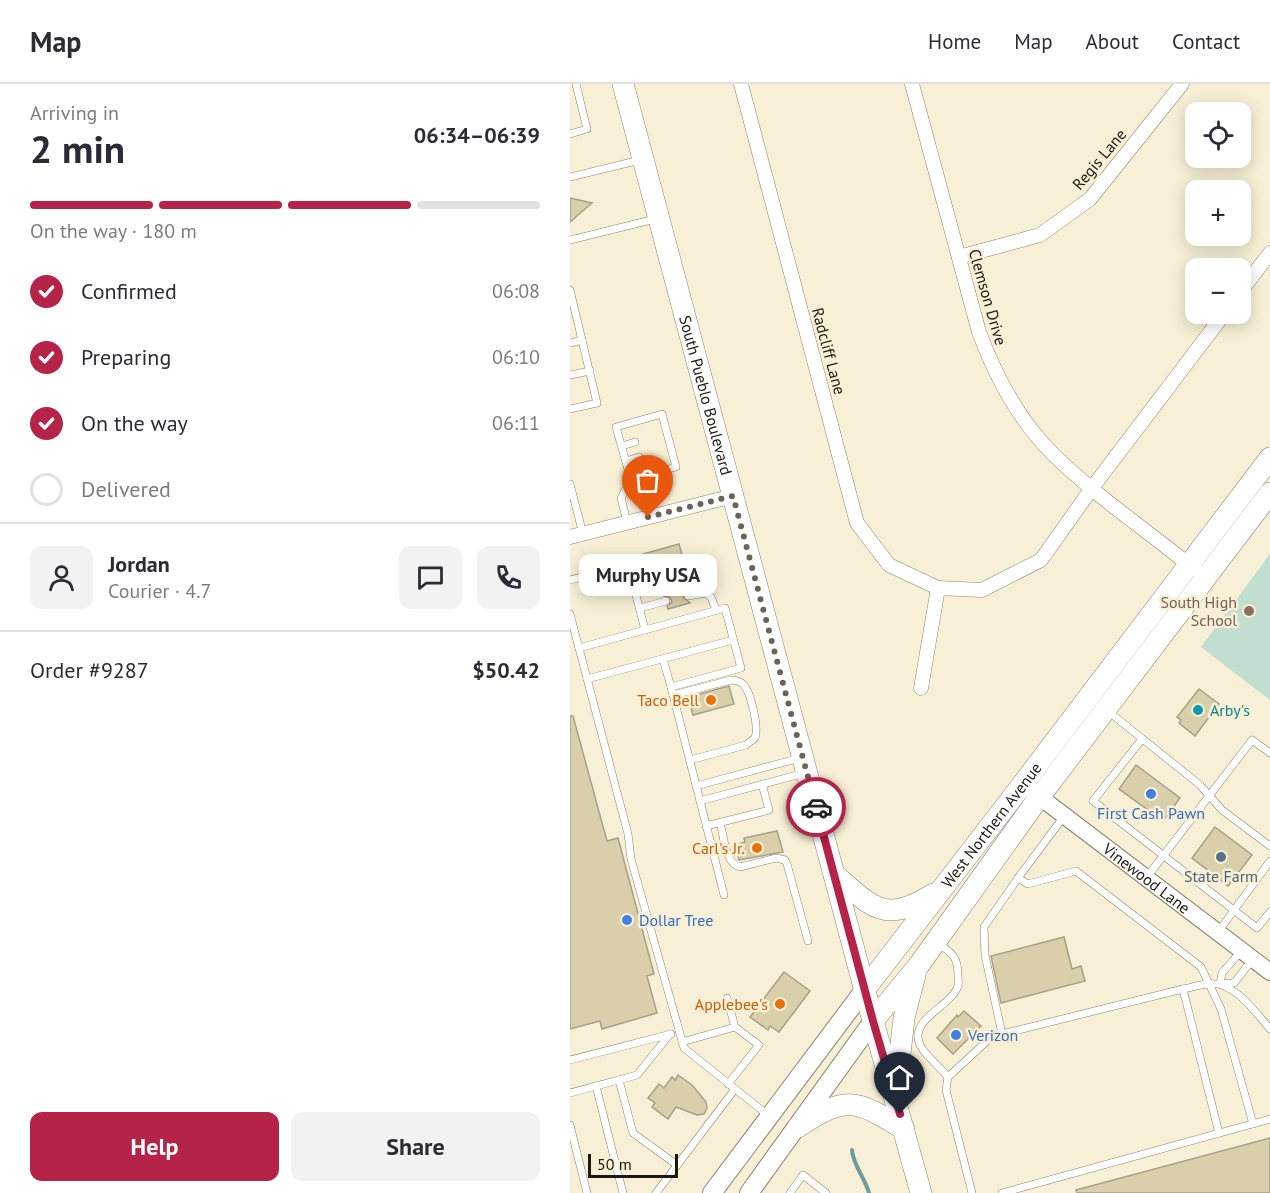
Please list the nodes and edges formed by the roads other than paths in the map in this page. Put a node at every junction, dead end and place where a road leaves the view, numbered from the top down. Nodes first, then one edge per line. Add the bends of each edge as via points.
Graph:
1 (576, 84) edge
2 (623, 84) edge
3 (741, 84) edge
4 (912, 84) edge
5 (1182, 84) edge
6 (570, 134) edge
7 (643, 159) junction
8 (570, 177) edge
9 (659, 218) junction
10 (570, 240) edge
11 (1270, 254) edge
12 (959, 257) junction
13 (1251, 278) edge
14 (570, 290) edge
15 (572, 305) edge
16 (1216, 324) edge
17 (582, 340) junction
18 (570, 343) edge
19 (590, 371) junction
20 (570, 375) edge
21 (570, 409) edge
22 (635, 442) dead end
23 (622, 446) junction
24 (639, 457) dead end
25 (1270, 458) edge
26 (626, 461) junction
27 (631, 480) junction
28 (570, 484) edge
29 (1092, 488) junction
30 (1270, 493) edge
31 (733, 496) junction
32 (572, 497) edge
33 (627, 522) junction
34 (576, 535) edge
35 (1197, 571) junction
36 (570, 580) edge
37 (938, 588) junction
38 (688, 596) dead end
39 (666, 601) dead end
40 (640, 608) junction
41 (716, 610) junction
42 (570, 614) edge
43 (645, 630) junction
44 (733, 640) junction
45 (579, 648) junction
46 (663, 659) junction
47 (587, 679) junction
48 (921, 688) dead end
49 (672, 691) junction
50 (1106, 710) junction
51 (1142, 739) junction
52 (1270, 753) edge
53 (690, 760) junction
54 (805, 765) junction
55 (762, 784) junction
56 (696, 786) junction
57 (1031, 790) junction
58 (1209, 797) junction
59 (700, 801) junction
60 (1065, 815) junction
61 (720, 823) junction
62 (706, 826) junction
63 (1270, 846) edge
64 (1165, 856) junction
65 (1270, 861) edge
66 (834, 874) junction
67 (1018, 878) junction
68 (1147, 878) junction
69 (942, 889) junction
70 (724, 895) dead end
71 (1235, 910) junction
72 (1270, 912) edge
73 (1267, 920) edge
74 (1218, 932) junction
75 (808, 941) dead end
76 (936, 942) junction
77 (1248, 954) junction
78 (919, 965) junction
79 (1270, 972) edge
80 (1210, 984) junction
81 (1220, 984) junction
82 (865, 988) junction
83 (1183, 989) junction
84 (727, 998) dead end
85 (873, 1021) junction
86 (735, 1027) junction
87 (1270, 1029) edge
88 (679, 1032) junction
89 (670, 1034) junction
90 (1002, 1034) junction
91 (682, 1042) junction
92 (570, 1060) edge
93 (948, 1077) junction
94 (619, 1080) junction
95 (728, 1084) junction
96 (596, 1086) junction
97 (735, 1089) junction
98 (570, 1093) edge
99 (895, 1099) junction
100 (770, 1117) junction
101 (1270, 1119) edge
102 (1253, 1124) junction
103 (570, 1125) edge
104 (798, 1127) junction
105 (904, 1129) junction
106 (1219, 1133) junction
107 (677, 1165) junction
108 (587, 1193) edge
109 (623, 1193) edge
110 (656, 1193) edge
111 (712, 1193) edge
112 (749, 1193) edge
113 (789, 1193) edge
114 (826, 1193) edge
115 (921, 1193) edge
116 (972, 1193) edge
117 (1002, 1193) edge

1 - 6 lane via 587,129
2 - 7 main road, South Pueblo Boulevard
3 - 37 street, Radcliff Lane via 857,523 889,565
4 - 12 street, Clemson Drive
5 - 12 street, Regis Lane via 1090,199 1040,235
7 - 8 lane
7 - 9 main road, South Pueblo Boulevard
9 - 10 lane
9 - 31 main road, South Pueblo Boulevard
11 - 13 street
12 - 29 street, Clemson Drive via 979,332 1008,392 1051,453
14 - 15 lane
15 - 17 lane
16 - 29 street, Radcliff Lane
17 - 18 lane
17 - 19 lane
19 - 20 lane
19 - 21 lane via 597,402
22 - 23 lane
23 - 26 lane
23 - 27 lane via 616,427 662,414 663,434 676,467
24 - 26 lane
25 - 35 main road, West Northern Avenue
26 - 27 lane
27 - 33 lane via 621,498
28 - 32 lane
29 - 35 street, Clemson Drive
29 - 37 street, Radcliff Lane via 1041,560 982,590
30 - 35 main road, West Northern Avenue
31 - 33 street
31 - 54 main road, South Pueblo Boulevard
32 - 34 lane
33 - 34 street
35 - 50 main road, West Northern Avenue
35 - 57 main road, West Northern Avenue
36 - 40 lane via 628,565
37 - 48 street
38 - 41 lane via 706,593
39 - 40 lane
40 - 43 lane
41 - 43 lane
41 - 44 lane via 725,608
42 - 45 lane
43 - 45 lane
44 - 46 lane
44 - 49 lane via 741,668
45 - 47 lane
46 - 47 lane
46 - 49 lane
47 - 88 lane
49 - 53 lane
49 - 53 lane via 736,680 745,687 757,726 751,742
50 - 51 lane
50 - 57 main road, West Northern Avenue
51 - 58 lane via 1200,785
51 - 64 lane via 1094,801
52 - 58 lane via 1252,740
53 - 56 lane
54 - 55 lane
54 - 56 lane
54 - 66 main road, South Pueblo Boulevard
55 - 59 lane
55 - 61 lane via 769,810
56 - 59 lane
57 - 60 street, Vinewood Lane
57 - 69 main road, West Northern Avenue
57 - 76 main road, West Northern Avenue
58 - 63 lane
58 - 64 lane
59 - 62 lane
60 - 67 lane
60 - 68 street, Vinewood Lane
61 - 62 lane
61 - 75 lane via 732,864 740,867 780,858 787,864
62 - 70 lane
64 - 68 lane
64 - 71 lane
65 - 71 lane
66 - 69 main road via 874,908 886,911 918,904
66 - 82 main road, South Pueblo Boulevard
67 - 80 lane via 1028,884 1076,871 1201,967
67 - 90 lane via 984,927 985,955
68 - 74 street, Vinewood Lane
69 - 82 main road, West Northern Avenue
71 - 73 lane via 1257,928
71 - 74 lane
72 - 73 lane
74 - 77 street, Vinewood Lane
76 - 78 main road, West Northern Avenue
76 - 93 lane via 954,955 958,986 921,1025 918,1035 920,1046
77 - 79 street, Vinewood Lane
77 - 81 lane via 1222,973
77 - 81 lane via 1234,983
78 - 85 main road, West Northern Avenue
78 - 99 main road via 907,1000
80 - 81 lane
80 - 83 lane
80 - 102 lane via 1221,1009
81 - 87 lane via 1246,1001
82 - 85 main road, South Pueblo Boulevard
82 - 100 main road, West Northern Avenue
83 - 90 lane
83 - 106 lane
84 - 86 lane
85 - 99 main road, South Pueblo Boulevard
85 - 104 main road, West Northern Avenue
86 - 91 lane
86 - 95 lane via 759,1045
88 - 89 lane
88 - 91 lane
89 - 92 lane
89 - 94 lane via 637,1075
90 - 93 lane via 987,1041
91 - 95 lane via 684,1048
93 - 116 lane via 946,1090
94 - 96 lane
94 - 107 lane via 633,1133
95 - 97 lane
96 - 98 lane
96 - 109 lane
97 - 100 lane
97 - 107 lane
99 - 105 main road, South Pueblo Boulevard
100 - 111 main road, West Northern Avenue
101 - 102 lane
102 - 106 lane
103 - 108 lane
104 - 105 main road via 831,1108 856,1104
104 - 112 main road, West Northern Avenue
105 - 115 main road, South Pueblo Boulevard
106 - 117 lane
107 - 110 lane
113 - 114 lane via 803,1174

